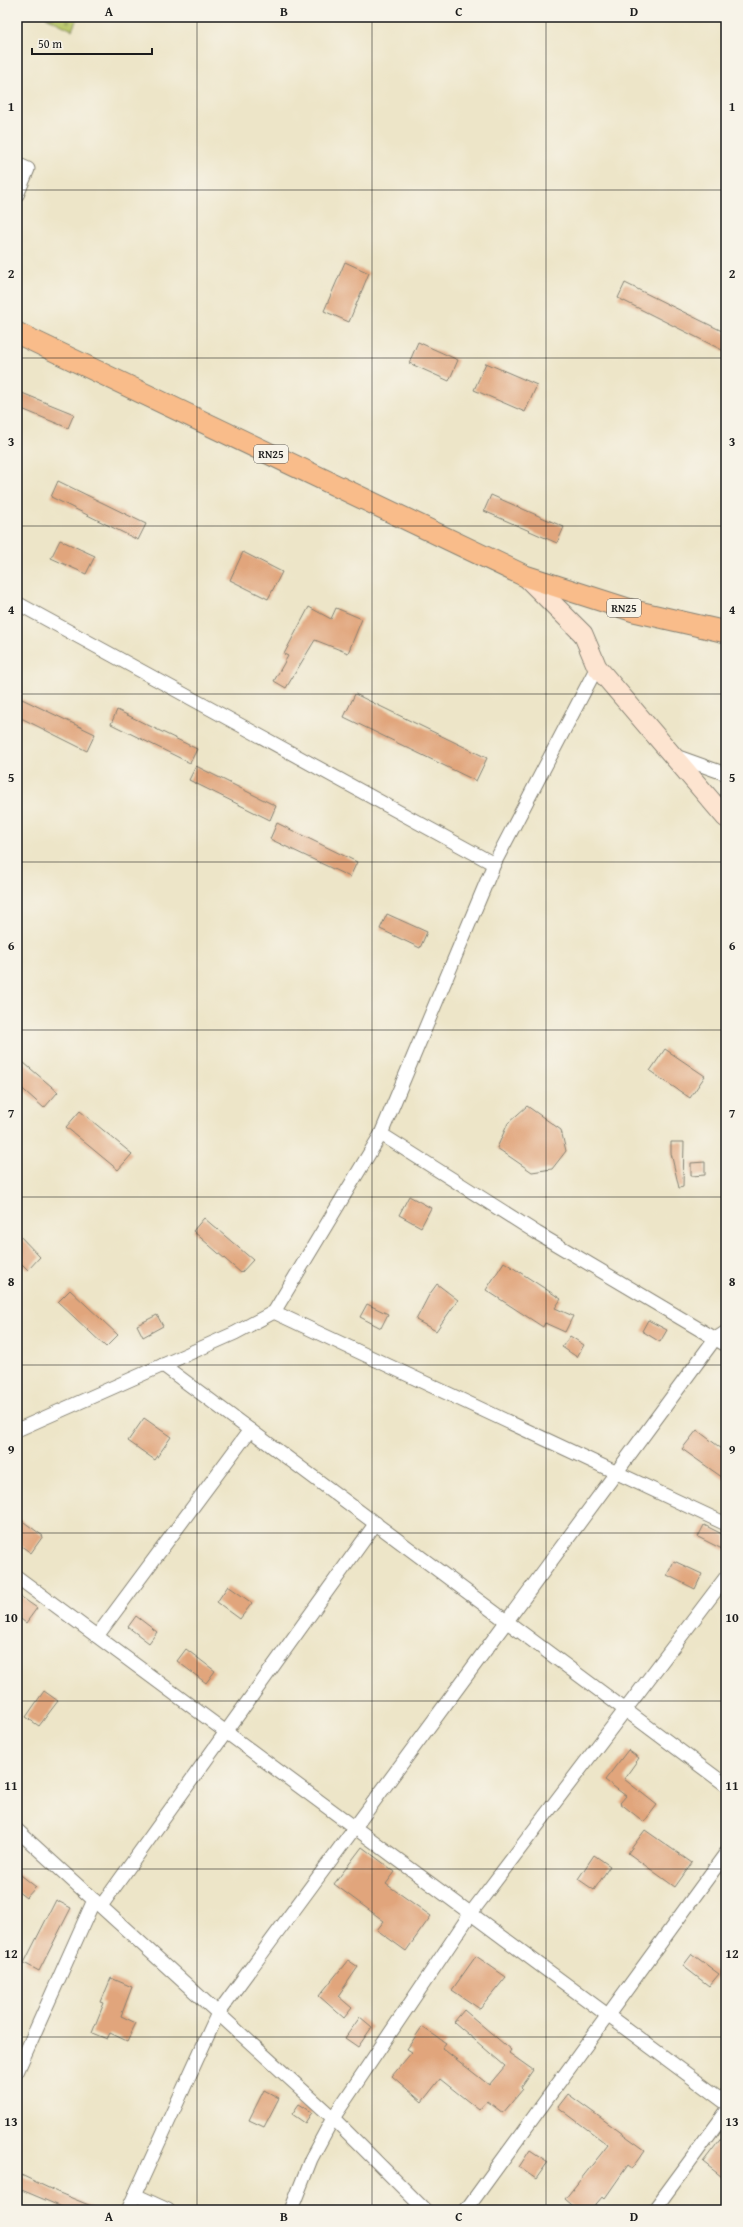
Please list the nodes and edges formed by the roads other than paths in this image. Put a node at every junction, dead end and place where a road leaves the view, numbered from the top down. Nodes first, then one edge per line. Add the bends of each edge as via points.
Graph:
1 (17, 164) edge
2 (17, 195) edge
3 (17, 332) edge
4 (525, 576) junction
5 (17, 603) edge
6 (726, 632) edge
7 (597, 667) junction
8 (673, 754) junction
9 (726, 774) edge
10 (726, 818) edge
11 (494, 864) junction
12 (382, 1134) junction
13 (274, 1312) junction
14 (726, 1332) edge
15 (714, 1340) junction
16 (726, 1345) edge
17 (163, 1365) junction
18 (17, 1430) edge
19 (250, 1430) junction
20 (616, 1472) junction
21 (376, 1524) junction
22 (726, 1524) edge
23 (17, 1577) edge
24 (726, 1577) edge
25 (506, 1621) junction
26 (97, 1636) junction
27 (625, 1710) junction
28 (226, 1732) junction
29 (726, 1785) edge
30 (354, 1827) junction
31 (17, 1830) edge
32 (726, 1854) edge
33 (97, 1903) junction
34 (471, 1913) junction
35 (218, 2013) junction
36 (608, 2015) junction
37 (17, 2072) edge
38 (726, 2103) edge
39 (726, 2112) edge
40 (333, 2118) junction
41 (135, 2195) junction
42 (128, 2210) edge
43 (168, 2210) edge
44 (291, 2210) edge
45 (425, 2210) edge
46 (466, 2210) edge
47 (654, 2210) edge

1 - 2 street via 28,169
3 - 4 main road, RN25
4 - 6 main road, RN25 via 634,611
4 - 7 main road via 583,634
5 - 11 street
7 - 8 main road
7 - 11 street
8 - 9 street
8 - 10 main road
11 - 12 street
12 - 13 street
12 - 15 street via 537,1233
13 - 17 street via 235,1333
13 - 20 street
14 - 15 street
15 - 16 street
15 - 20 street
17 - 18 street
17 - 19 street
19 - 21 street
19 - 26 street
20 - 22 street
20 - 25 street
21 - 25 street
21 - 28 street
23 - 26 street
24 - 27 street
25 - 27 street
25 - 30 street
26 - 28 street
27 - 29 street
27 - 34 street
28 - 30 street
28 - 33 street
30 - 34 street
30 - 35 street
31 - 33 street
32 - 36 street
33 - 35 street
33 - 37 street
34 - 36 street
34 - 40 street
35 - 40 street
35 - 41 street
36 - 38 street
36 - 46 street
39 - 47 street
40 - 44 street via 310,2159
40 - 45 street
41 - 42 street
41 - 43 street

